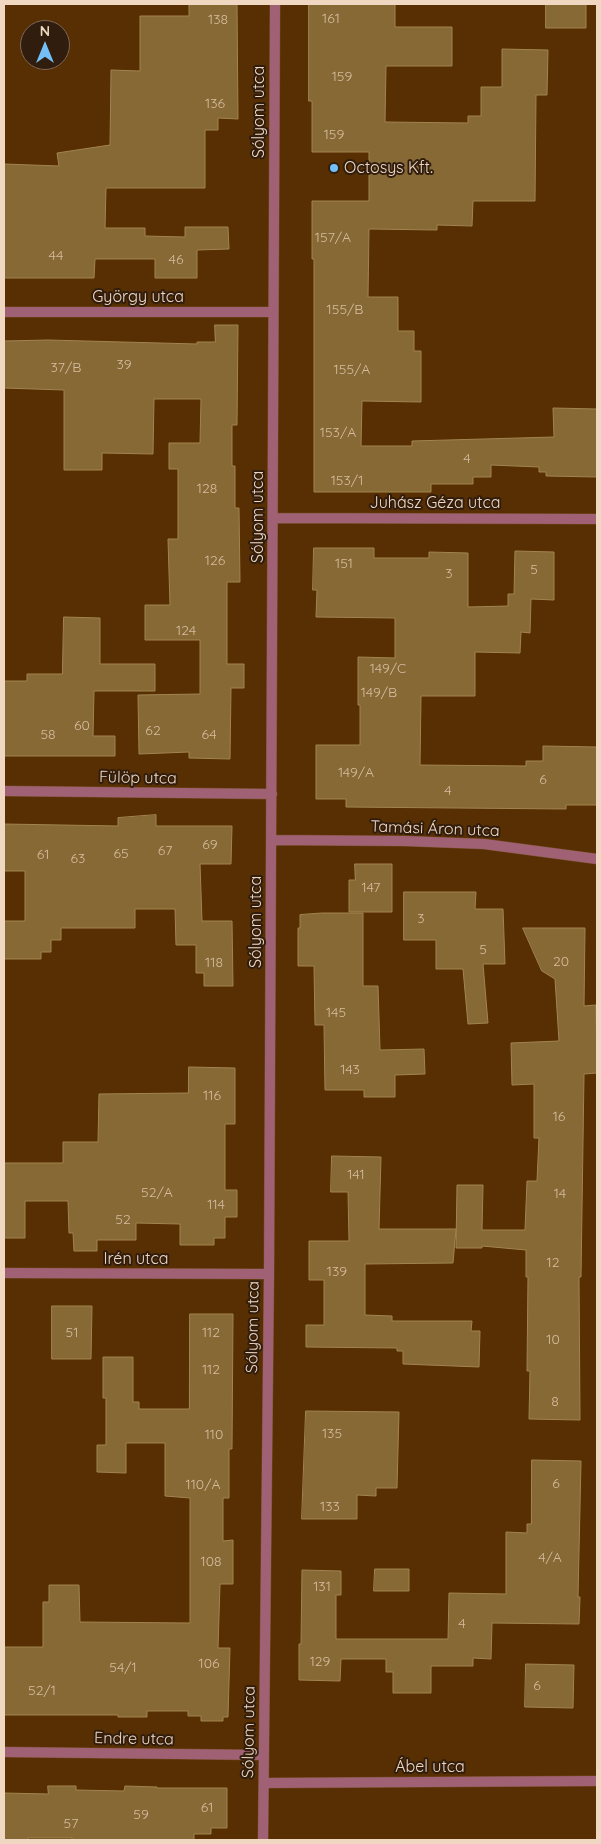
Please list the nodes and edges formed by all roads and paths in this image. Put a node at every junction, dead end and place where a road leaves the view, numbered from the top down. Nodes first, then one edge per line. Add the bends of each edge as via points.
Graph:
1 (275, 4) edge
2 (4, 312) edge
3 (273, 312) junction
4 (273, 518) junction
5 (597, 519) edge
6 (4, 791) edge
7 (272, 794) junction
8 (271, 840) junction
9 (597, 859) edge
10 (4, 1274) edge
11 (269, 1274) junction
12 (4, 1752) edge
13 (264, 1755) junction
14 (597, 1781) edge
15 (264, 1783) junction
16 (263, 1840) edge

1 - 3 street, Sólyom utca
2 - 3 street, György utca
3 - 4 street, Sólyom utca
4 - 5 street, Juhász Géza utca
4 - 7 street, Sólyom utca
6 - 7 street, Fülöp utca
7 - 8 street, Sólyom utca
8 - 9 street, Tamási Áron utca via 484,844
8 - 11 street, Sólyom utca
10 - 11 street, Irén utca
11 - 13 street, Sólyom utca
12 - 13 street, Endre utca
13 - 15 street, Sólyom utca
14 - 15 street, Ábel utca
15 - 16 street, Sólyom utca

